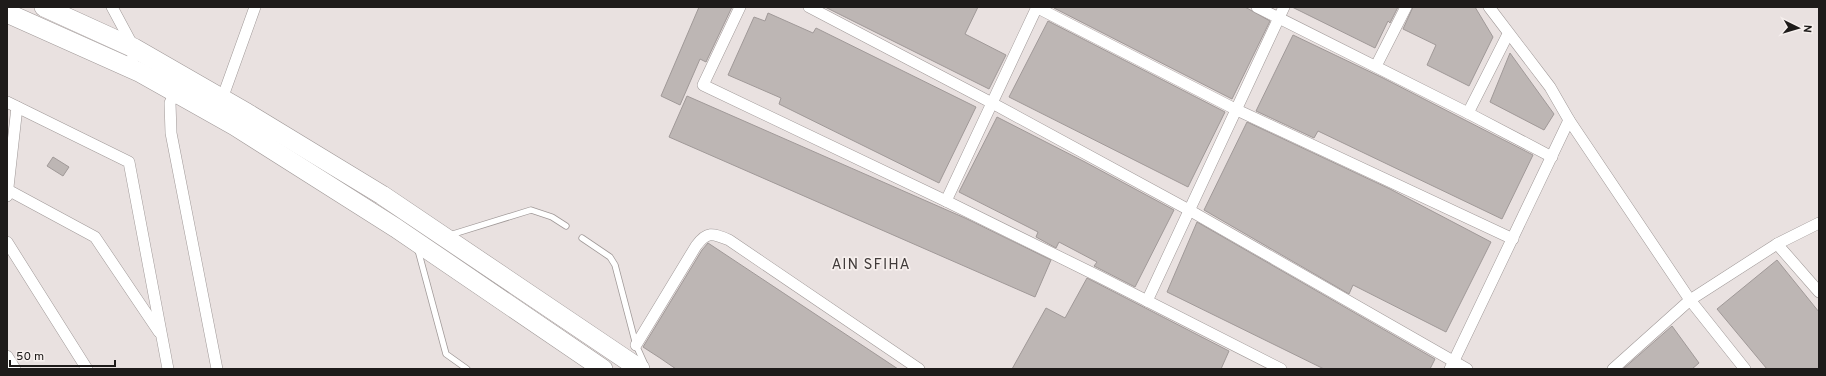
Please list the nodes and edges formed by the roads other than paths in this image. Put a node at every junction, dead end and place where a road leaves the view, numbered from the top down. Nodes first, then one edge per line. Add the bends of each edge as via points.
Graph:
1 (44, 7) edge
2 (112, 7) edge
3 (255, 7) edge
4 (740, 7) edge
5 (809, 7) edge
6 (1037, 7) edge
7 (1257, 7) edge
8 (1284, 7) edge
9 (1406, 7) edge
10 (1489, 7) edge
11 (7, 13) edge
12 (1279, 18) junction
13 (1508, 34) junction
14 (134, 48) junction
15 (1376, 66) junction
16 (131, 68) junction
17 (175, 92) junction
18 (222, 99) junction
19 (992, 103) junction
20 (12, 104) edge
21 (1237, 110) junction
22 (1468, 112) junction
23 (1569, 120) junction
24 (1552, 157) junction
25 (7, 193) edge
26 (946, 201) junction
27 (1189, 210) junction
28 (1819, 222) edge
29 (566, 226) dead end
30 (444, 237) junction
31 (582, 238) dead end
32 (1513, 239) junction
33 (7, 242) edge
34 (416, 242) junction
35 (1777, 244) junction
36 (1819, 292) edge
37 (1690, 300) junction
38 (1147, 301) junction
39 (161, 336) junction
40 (636, 345) junction
41 (7, 356) edge
42 (1452, 365) edge
43 (597, 368) edge
44 (15, 369) edge
45 (87, 369) edge
46 (168, 369) edge
47 (217, 369) edge
48 (467, 369) edge
49 (640, 369) edge
50 (647, 369) edge
51 (919, 369) edge
52 (1281, 369) edge
53 (1467, 369) edge
54 (1613, 369) edge
55 (1745, 369) edge

1 - 14 highway
2 - 14 street
3 - 18 street
4 - 26 street via 703,85
5 - 19 street
6 - 19 street
6 - 21 street
7 - 12 street
8 - 12 street
9 - 15 street
10 - 13 street
11 - 16 highway
12 - 15 street
12 - 21 street
13 - 22 street
13 - 23 street via 1550,87
14 - 16 street
14 - 18 highway
15 - 22 street
16 - 17 highway
17 - 34 highway via 235,126
17 - 47 street via 170,103 171,133
18 - 30 highway via 382,195
19 - 26 street
19 - 27 street
20 - 25 street
20 - 39 street via 129,162
21 - 27 street
21 - 32 street
22 - 24 street
23 - 24 street
23 - 37 street
24 - 32 street
25 - 39 street via 95,237
26 - 38 street
27 - 38 street
27 - 42 street
28 - 35 street
29 - 30 lane via 552,217 531,210
30 - 49 highway
31 - 40 lane via 610,257 615,265
32 - 42 street
33 - 45 street
34 - 43 highway
34 - 48 lane via 446,354
35 - 36 street
35 - 37 street
37 - 54 street
37 - 55 street
38 - 52 street
39 - 46 street
40 - 50 lane
40 - 51 street via 696,246 703,237 711,234 729,240
41 - 44 street
42 - 53 street

